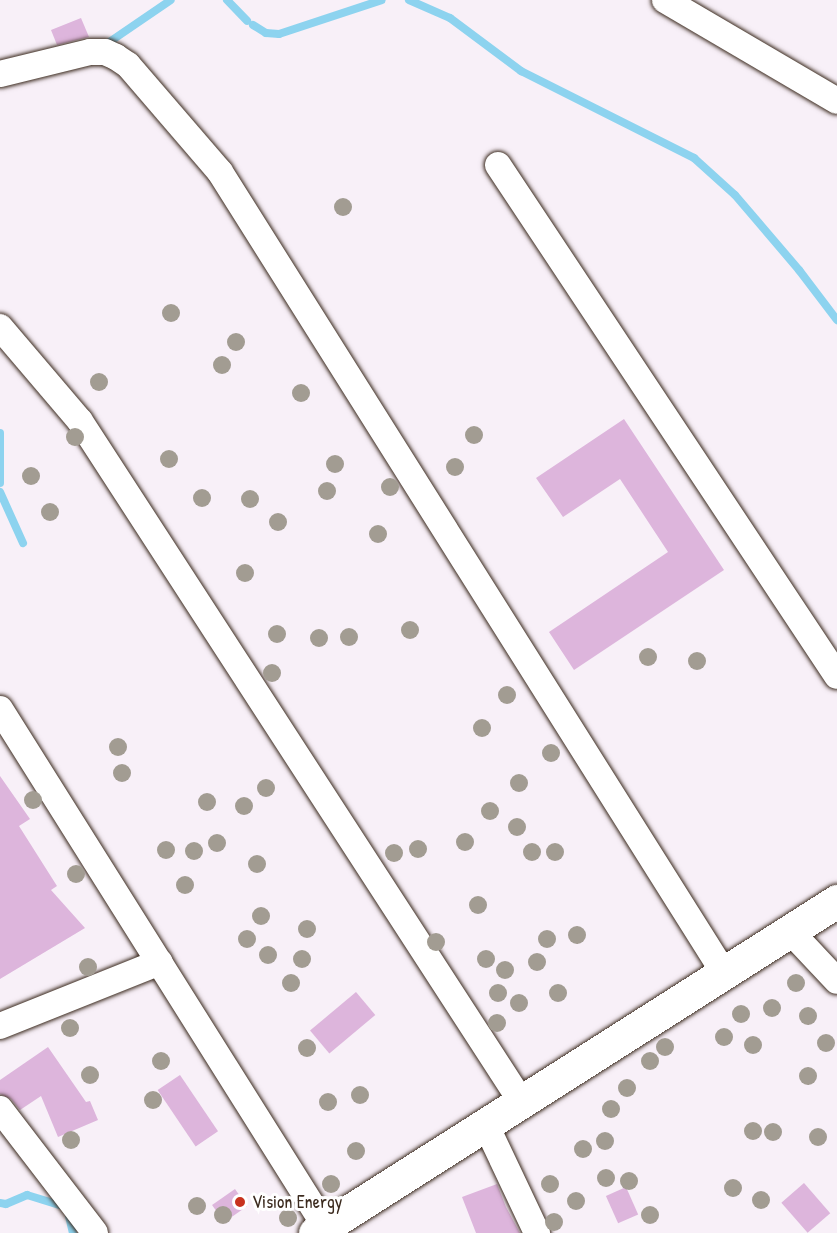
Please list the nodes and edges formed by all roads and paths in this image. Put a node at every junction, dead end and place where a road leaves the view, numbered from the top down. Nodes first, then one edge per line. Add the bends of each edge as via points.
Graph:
1 (665, 0) edge
2 (0, 74) edge
3 (837, 101) edge
4 (498, 165) dead end
5 (0, 327) edge
6 (837, 676) edge
7 (0, 709) edge
8 (837, 901) edge
9 (791, 932) junction
10 (160, 962) junction
11 (724, 973) junction
12 (837, 981) edge
13 (0, 1026) edge
14 (521, 1101) junction
15 (0, 1109) edge
16 (485, 1123) junction
17 (320, 1230) edge
18 (95, 1233) edge
19 (537, 1233) edge

1 - 3 street
2 - 11 street via 90,52 105,52 128,65 220,172
4 - 6 street
5 - 14 street via 80,421
7 - 10 street
8 - 9 main road
9 - 11 main road
9 - 12 street
10 - 13 street
10 - 17 street
11 - 14 main road
14 - 16 main road
15 - 18 street
16 - 17 main road
16 - 19 street

